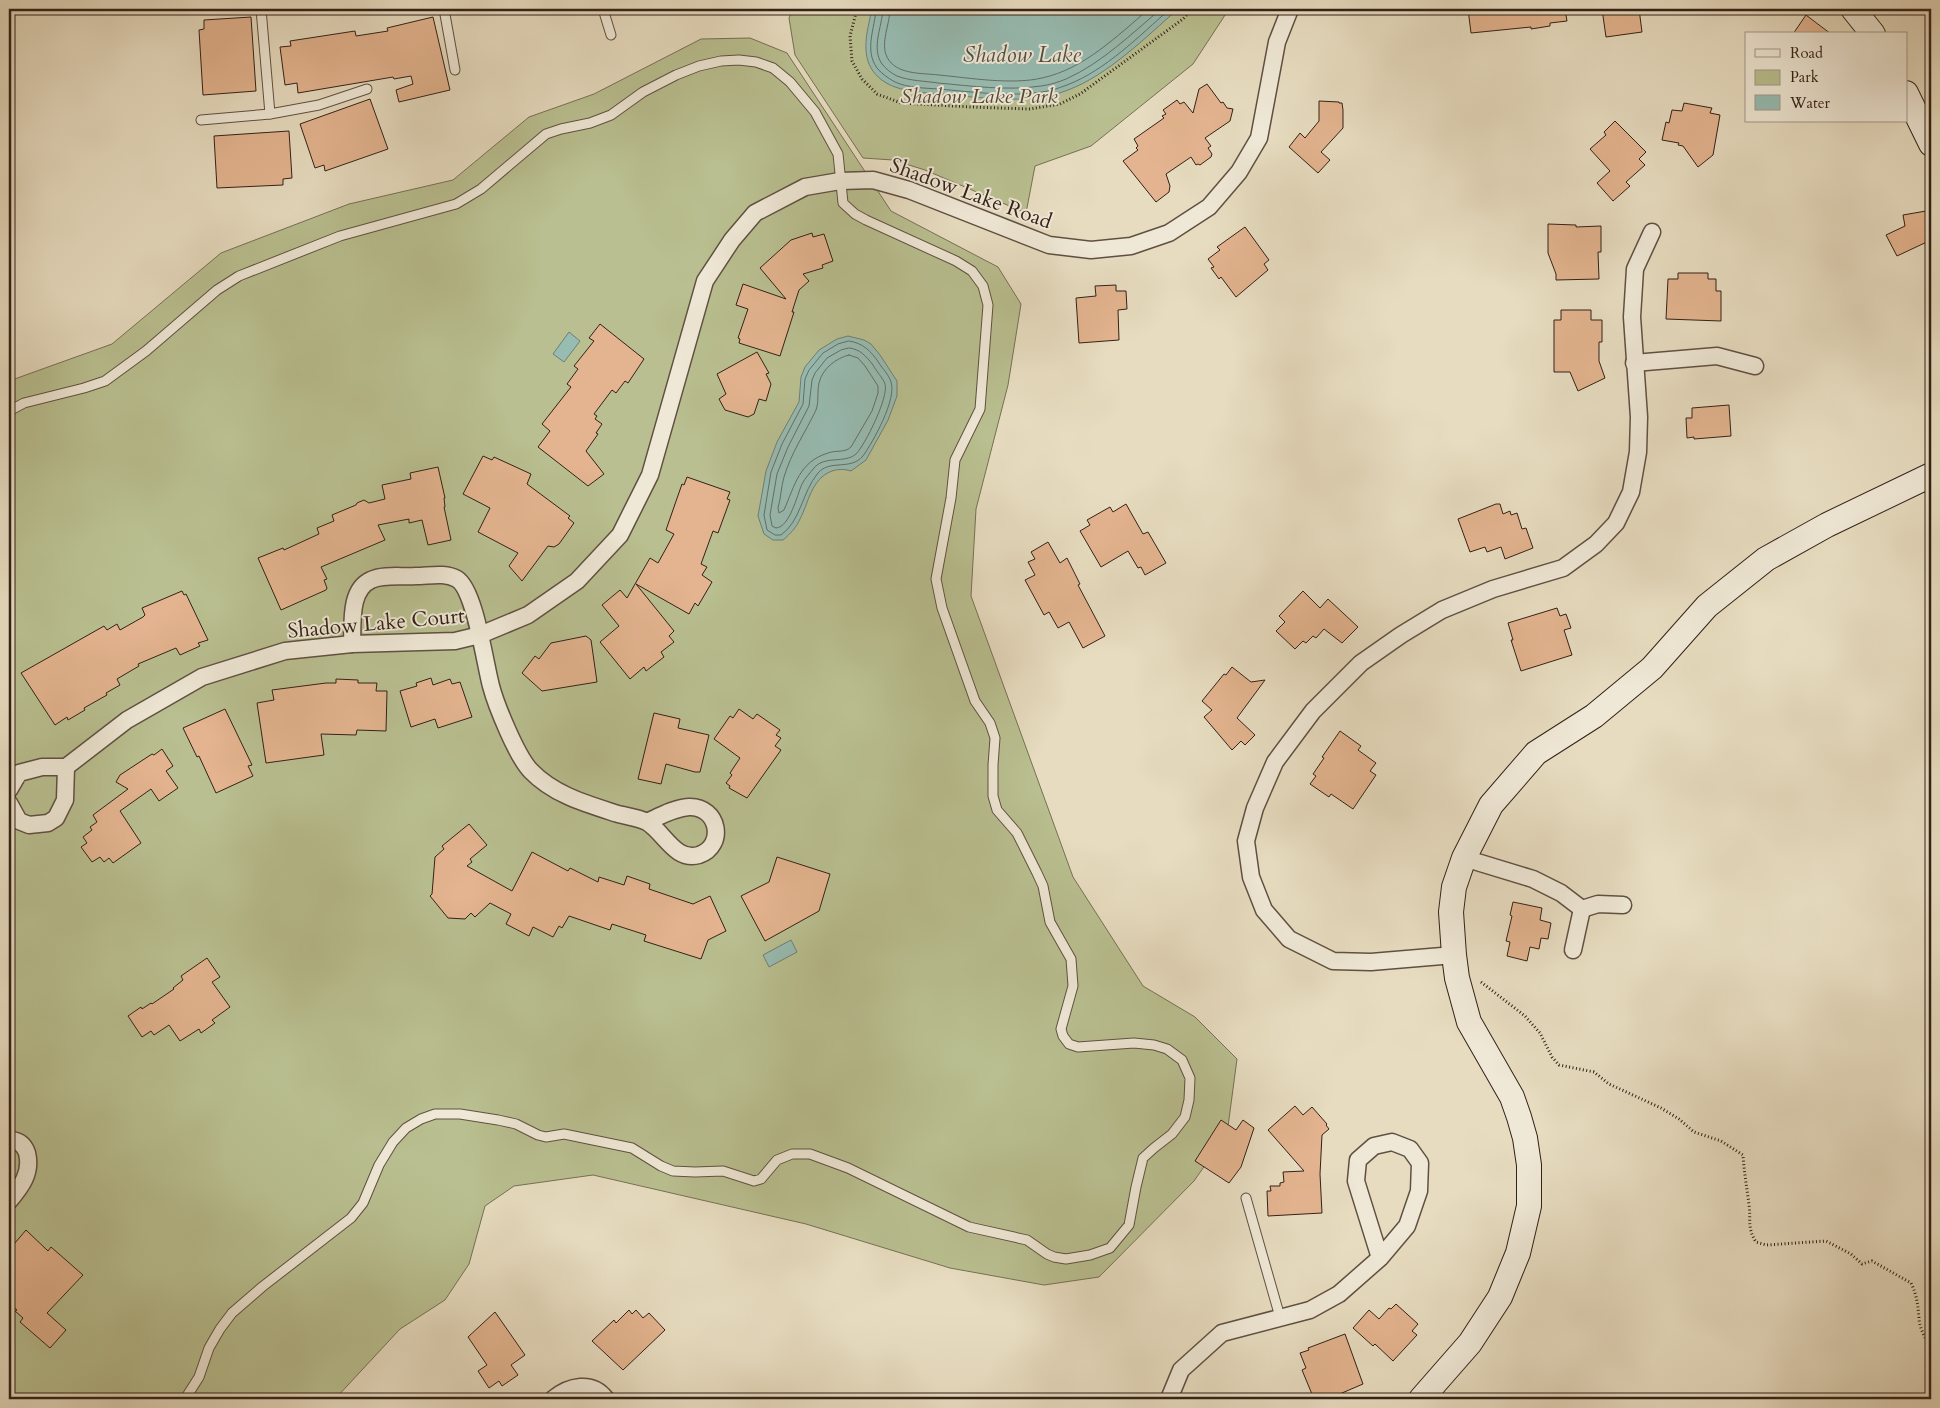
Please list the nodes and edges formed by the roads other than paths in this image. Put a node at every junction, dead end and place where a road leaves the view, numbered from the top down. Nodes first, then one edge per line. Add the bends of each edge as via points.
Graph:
1 (261, 9) edge
2 (444, 9) edge
3 (603, 9) edge
4 (1290, 9) edge
5 (1853, 9) edge
6 (1871, 32) edge
7 (611, 35) dead end
8 (455, 70) dead end
9 (367, 89) dead end
10 (1908, 97) edge
11 (270, 114) junction
12 (201, 120) dead end
13 (1931, 144) edge
14 (840, 181) junction
15 (1652, 232) dead end
16 (1634, 363) junction
17 (1755, 366) dead end
18 (9, 411) edge
19 (1931, 475) edge
20 (480, 635) junction
21 (352, 644) junction
22 (66, 766) junction
23 (9, 790) edge
24 (9, 803) edge
25 (647, 822) dead end
26 (1464, 858) junction
27 (1623, 905) dead end
28 (1582, 910) junction
29 (1573, 950) dead end
30 (1454, 955) junction
31 (9, 1139) edge
32 (1246, 1198) dead end
33 (9, 1201) edge
34 (1380, 1258) junction
35 (1280, 1317) junction
36 (185, 1399) edge
37 (554, 1399) edge
38 (606, 1399) edge
39 (1169, 1399) edge
40 (1421, 1399) edge

1 - 11 lane
2 - 8 lane
3 - 7 lane
4 - 14 street, Shadow Lake Road via 1277,42 1259,138 1240,172 1209,207 1170,233 1131,246 1091,250 1049,245 909,190 873,180
5 - 6 street
9 - 11 lane via 319,105
10 - 13 street
11 - 12 lane
14 - 18 lane via 838,154 815,112 782,75 762,64 740,60 699,66 643,92 611,115 546,134 481,189 456,204 340,236 239,276 217,290 146,351 105,381 24,403
14 - 20 street, Shadow Lake Road via 805,186 754,213 732,240 705,280 650,475 620,535 577,581 528,615
14 - 36 lane via 843,202 855,214 956,261 972,271 983,286 988,306 980,409 955,460 936,578 938,593 975,701 990,723 995,738 992,764 997,810 1016,832 1037,873 1050,922 1071,959 1073,986 1062,1020 1063,1036 1069,1044 1078,1047 1134,1044 1167,1049 1182,1060 1190,1078 1185,1116 1172,1134 1144,1158 1129,1224 1110,1248 1066,1259 1047,1254 1027,1240 969,1227 848,1168 810,1154 792,1154 777,1160 761,1179 754,1181 723,1170 673,1171 632,1148 564,1134 546,1138 516,1124 498,1120 435,1114 406,1128 393,1142 362,1203 350,1218 232,1313 209,1348 199,1377
15 - 16 street via 1635,268
16 - 17 street via 1716,356
16 - 30 street via 1639,416 1638,452 1631,492 1616,522 1596,544 1562,568 1493,589 1442,610 1361,663 1313,711 1275,762 1254,808 1246,842 1252,877 1264,910 1289,939 1334,961 1371,962
19 - 26 street via 1827,525 1766,559 1707,606 1652,668 1594,716 1536,753 1491,805
20 - 21 street, Shadow Lake Court via 455,641
20 - 21 street via 467,592 458,580 446,575 376,578 362,584 355,599
20 - 25 street via 491,686 510,736 530,770 556,790 583,803
21 - 22 street, Shadow Lake Court via 285,651 202,677 127,720
22 - 23 street via 18,773
22 - 24 street via 65,800 56,818 48,823 29,825 19,821
26 - 28 street via 1533,879 1562,893
26 - 30 street via 1454,887 1451,912
27 - 28 street via 1598,904
28 - 29 street
30 - 40 street via 1469,1022 1512,1097 1526,1138 1529,1206 1518,1253 1500,1297 1470,1343
31 - 33 street via 20,1142 29,1163 20,1188
32 - 35 lane
34 - 34 street via 1407,1226 1419,1191 1420,1163 1410,1149 1392,1142 1374,1146 1358,1160 1356,1181
34 - 35 street via 1339,1294 1310,1310
35 - 39 street via 1222,1333 1181,1370
37 - 38 street via 572,1387 584,1386

